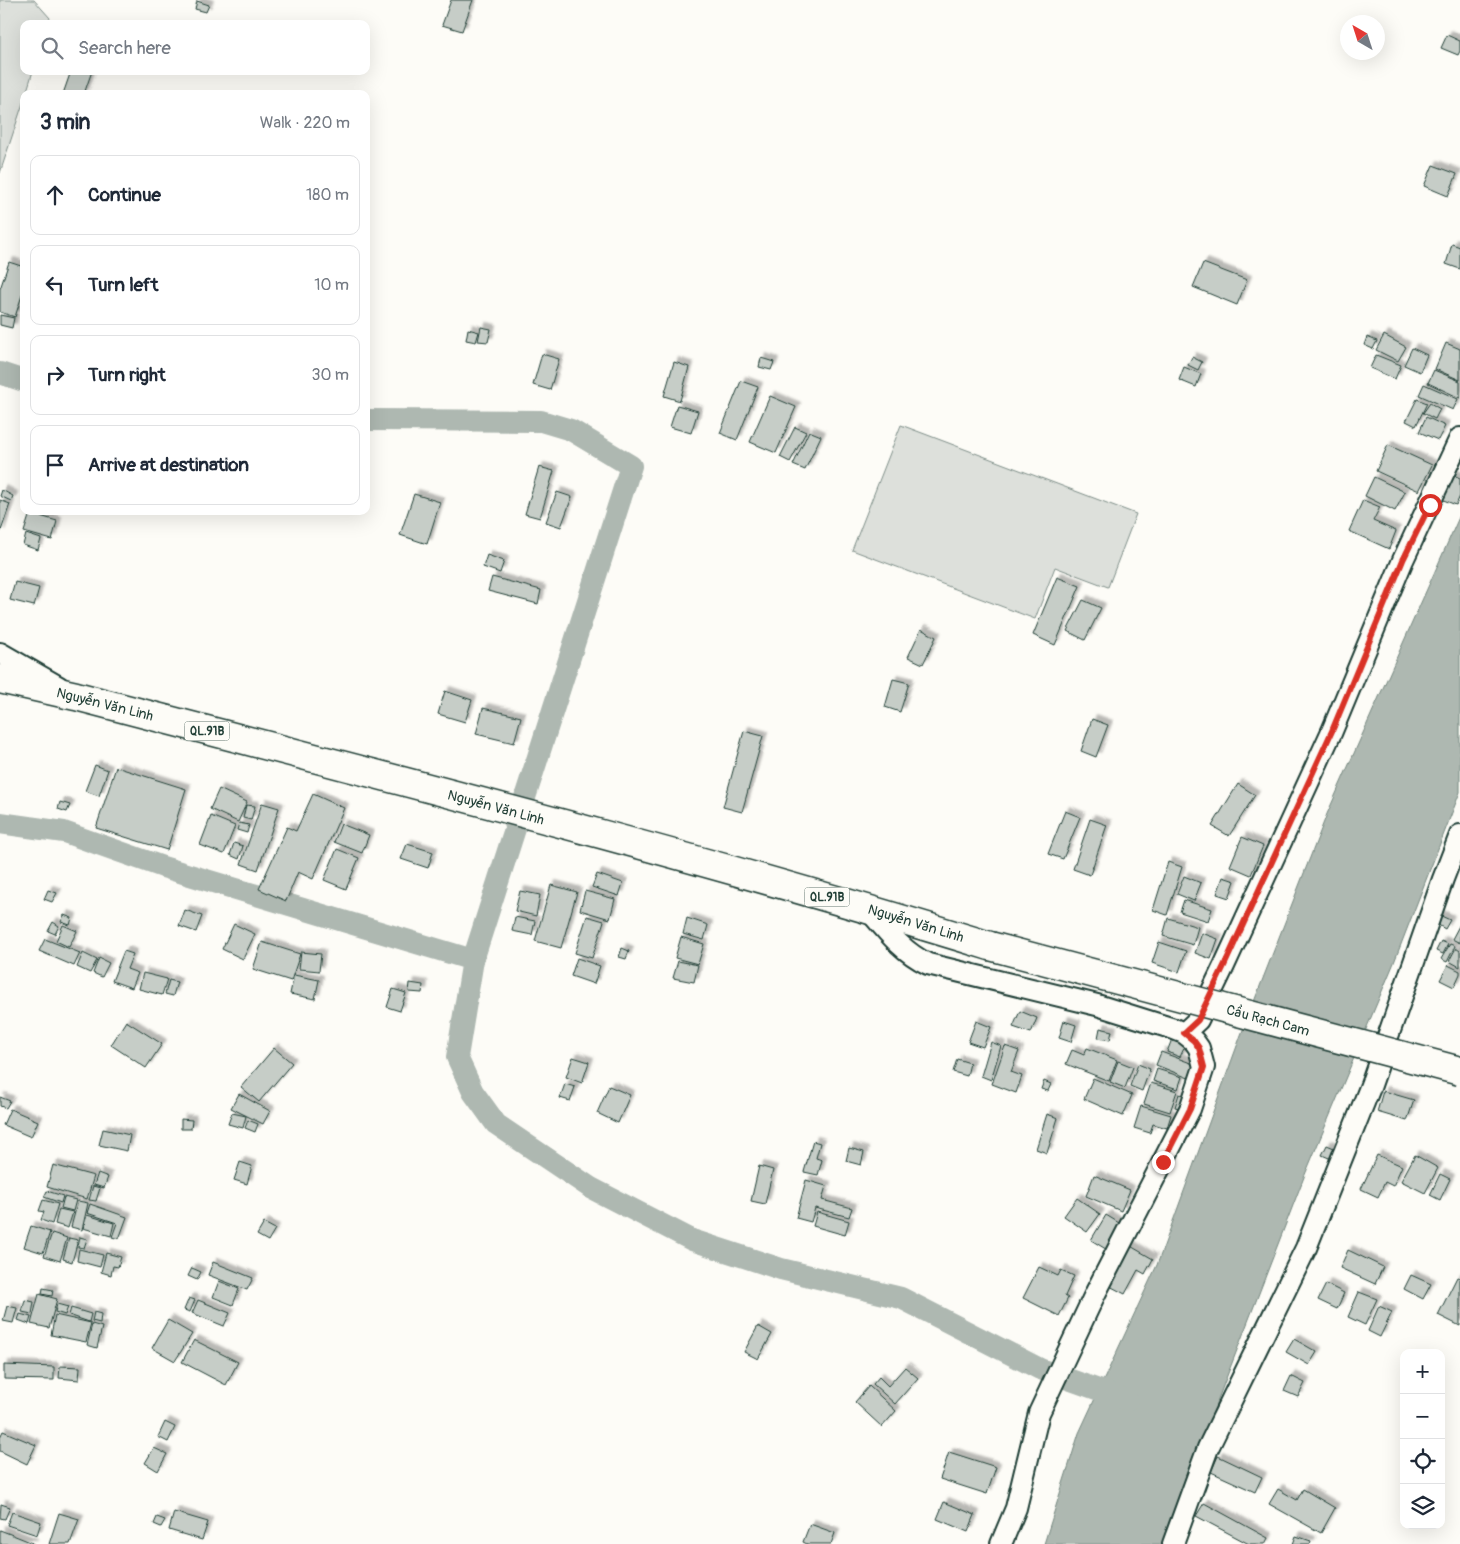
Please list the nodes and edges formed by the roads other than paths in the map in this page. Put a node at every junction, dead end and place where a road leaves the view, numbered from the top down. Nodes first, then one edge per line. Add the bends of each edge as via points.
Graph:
1 (1460, 438) edge
2 (0, 653) edge
3 (0, 679) edge
4 (76, 696) junction
5 (1460, 835) edge
6 (867, 908) junction
7 (990, 946) joint
8 (1184, 1033) junction
9 (1460, 1071) edge
10 (1001, 1544) edge
11 (1173, 1544) edge

1 - 8 street via 1246,918 1198,1020
2 - 4 street
3 - 4 highway, Nguyễn Văn Linh / QL.91B
4 - 6 highway, Nguyễn Văn Linh / QL.91B via 664,851
5 - 11 street via 1371,1085 1306,1248 1208,1448
6 - 7 highway, Nguyễn Văn Linh / QL.91B
6 - 8 street via 903,948 928,964 1097,1005
7 - 9 highway, Cầu Rạch Cam / QL.91B, bridge
8 - 10 street via 1194,1041 1203,1059 1200,1082 1190,1109 1096,1292 1039,1413 1016,1508

